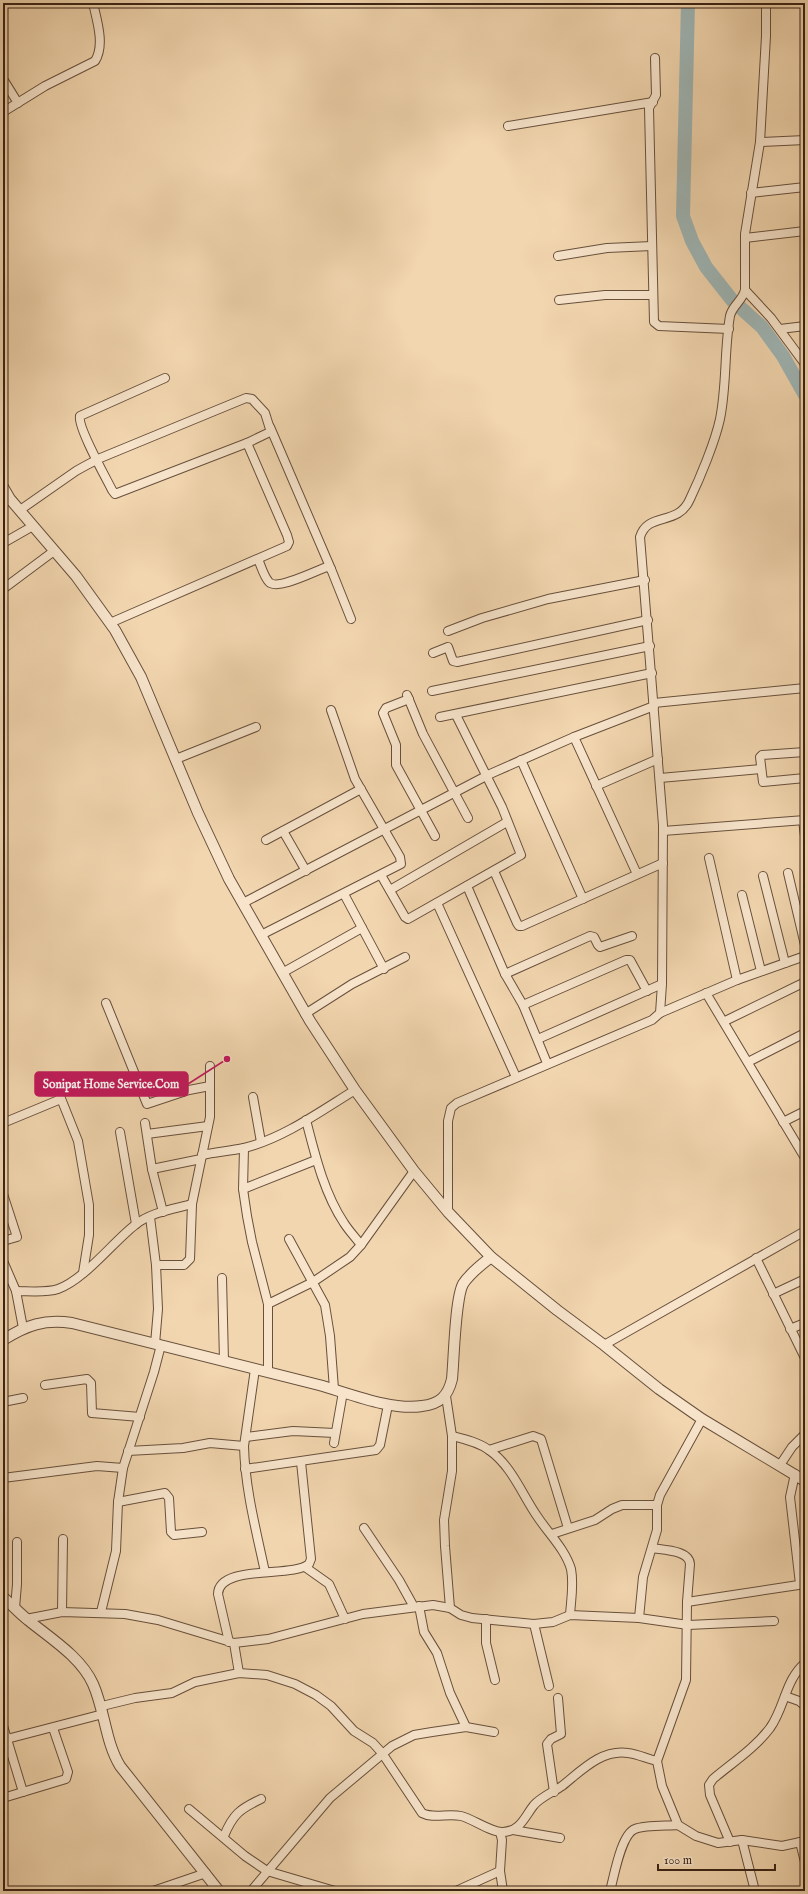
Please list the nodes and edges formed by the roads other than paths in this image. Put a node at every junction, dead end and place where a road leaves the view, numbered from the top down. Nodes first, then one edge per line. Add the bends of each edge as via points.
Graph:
1 (93, 3) edge
2 (766, 3) edge
3 (655, 58) dead end
4 (3, 79) edge
5 (653, 102) junction
6 (18, 103) junction
7 (3, 112) edge
8 (508, 126) dead end
9 (805, 140) edge
10 (760, 142) junction
11 (805, 186) edge
12 (751, 193) junction
13 (805, 231) edge
14 (745, 238) junction
15 (652, 246) junction
16 (558, 256) dead end
17 (744, 293) junction
18 (653, 295) junction
19 (560, 300) dead end
20 (805, 326) edge
21 (729, 329) junction
22 (780, 330) junction
23 (805, 364) edge
24 (165, 378) dead end
25 (270, 427) junction
26 (247, 443) junction
27 (97, 460) junction
28 (3, 487) edge
29 (20, 510) junction
30 (34, 526) junction
31 (3, 539) edge
32 (54, 551) junction
33 (258, 559) junction
34 (331, 569) junction
35 (645, 580) junction
36 (3, 588) edge
37 (351, 620) dead end
38 (648, 620) junction
39 (110, 623) junction
40 (448, 631) dead end
41 (650, 646) junction
42 (433, 653) dead end
43 (652, 673) junction
44 (805, 688) edge
45 (432, 691) dead end
46 (654, 704) junction
47 (331, 710) dead end
48 (456, 715) junction
49 (440, 717) dead end
50 (256, 727) dead end
51 (574, 737) junction
52 (805, 752) edge
53 (176, 759) junction
54 (658, 759) junction
55 (521, 760) junction
56 (761, 769) junction
57 (486, 776) junction
58 (660, 778) junction
59 (805, 778) edge
60 (596, 786) junction
61 (360, 789) junction
62 (454, 793) junction
63 (420, 811) junction
64 (468, 818) dead end
65 (804, 820) edge
66 (507, 822) junction
67 (384, 830) junction
68 (283, 831) junction
69 (663, 831) junction
70 (435, 836) dead end
71 (805, 836) edge
72 (266, 840) dead end
73 (709, 858) dead end
74 (662, 863) junction
75 (306, 871) junction
76 (494, 871) junction
77 (788, 873) dead end
78 (637, 874) junction
79 (381, 875) junction
80 (763, 876) dead end
81 (467, 886) junction
82 (390, 890) junction
83 (344, 894) junction
84 (742, 895) dead end
85 (583, 898) junction
86 (243, 903) junction
87 (437, 903) junction
88 (362, 928) junction
89 (261, 935) junction
90 (632, 936) dead end
91 (805, 945) edge
92 (805, 956) edge
93 (405, 957) dead end
94 (785, 963) junction
95 (384, 969) junction
96 (761, 971) junction
97 (282, 973) junction
98 (505, 974) junction
99 (737, 980) junction
100 (805, 982) edge
101 (662, 984) junction
102 (648, 991) junction
103 (706, 993) junction
104 (106, 1003) dead end
105 (523, 1005) junction
106 (660, 1013) junction
107 (305, 1014) junction
108 (725, 1021) junction
109 (805, 1033) edge
110 (538, 1039) junction
111 (748, 1062) junction
112 (548, 1063) junction
113 (210, 1066) dead end
114 (516, 1077) junction
115 (54, 1081) dead end
116 (210, 1086) junction
117 (355, 1090) junction
118 (254, 1097) dead end
119 (61, 1099) junction
120 (805, 1111) edge
121 (306, 1120) junction
122 (783, 1122) junction
123 (3, 1123) edge
124 (145, 1123) dead end
125 (208, 1126) junction
126 (120, 1132) dead end
127 (147, 1134) junction
128 (261, 1142) junction
129 (244, 1148) junction
130 (201, 1157) junction
131 (805, 1158) edge
132 (316, 1160) junction
133 (152, 1169) junction
134 (414, 1171) junction
135 (243, 1189) junction
136 (3, 1194) edge
137 (192, 1204) junction
138 (163, 1212) junction
139 (448, 1212) junction
140 (150, 1217) junction
141 (136, 1224) junction
142 (805, 1231) edge
143 (289, 1239) dead end
144 (3, 1241) edge
145 (361, 1245) junction
146 (491, 1257) junction
147 (756, 1258) junction
148 (3, 1260) edge
149 (156, 1265) junction
150 (83, 1273) junction
151 (222, 1278) dead end
152 (805, 1279) edge
153 (313, 1282) junction
154 (16, 1291) junction
155 (773, 1294) junction
156 (268, 1304) junction
157 (805, 1323) edge
158 (23, 1328) junction
159 (790, 1329) junction
160 (3, 1340) edge
161 (158, 1344) junction
162 (604, 1345) junction
163 (805, 1358) edge
164 (224, 1361) junction
165 (255, 1369) junction
166 (268, 1372) junction
167 (45, 1385) dead end
168 (338, 1390) junction
169 (446, 1396) junction
170 (23, 1398) dead end
171 (3, 1402) edge
172 (388, 1405) junction
173 (140, 1417) junction
174 (702, 1419) junction
175 (335, 1433) junction
176 (805, 1434) edge
177 (452, 1436) junction
178 (246, 1437) junction
179 (334, 1443) dead end
180 (244, 1446) junction
181 (489, 1450) junction
182 (128, 1451) junction
183 (301, 1462) junction
184 (780, 1465) junction
185 (123, 1468) junction
186 (245, 1469) junction
187 (795, 1474) junction
188 (3, 1478) edge
189 (805, 1481) edge
190 (118, 1502) junction
191 (657, 1505) junction
192 (364, 1528) dead end
193 (568, 1528) junction
194 (202, 1532) dead end
195 (552, 1534) junction
196 (63, 1540) dead end
197 (17, 1542) dead end
198 (652, 1548) junction
199 (305, 1567) junction
200 (265, 1572) junction
201 (802, 1584) edge
202 (3, 1597) edge
203 (687, 1602) junction
204 (417, 1607) junction
205 (15, 1608) junction
206 (450, 1608) junction
207 (62, 1612) junction
208 (101, 1612) junction
209 (570, 1615) junction
210 (639, 1618) junction
211 (26, 1619) junction
212 (345, 1619) junction
213 (486, 1620) junction
214 (774, 1621) dead end
215 (534, 1624) junction
216 (688, 1625) junction
217 (232, 1643) junction
218 (803, 1666) edge
219 (239, 1673) junction
220 (495, 1680) dead end
221 (549, 1686) dead end
222 (785, 1696) junction
223 (558, 1698) dead end
224 (805, 1706) edge
225 (102, 1710) junction
226 (3, 1726) edge
227 (466, 1727) junction
228 (53, 1728) junction
229 (494, 1732) dead end
230 (5, 1740) edge
231 (382, 1753) junction
232 (657, 1761) junction
233 (23, 1792) junction
234 (554, 1792) junction
235 (3, 1798) edge
236 (261, 1799) dead end
237 (189, 1809) dead end
238 (678, 1825) junction
239 (513, 1830) junction
240 (500, 1832) junction
241 (224, 1836) junction
242 (560, 1838) dead end
243 (742, 1840) junction
244 (803, 1841) edge
245 (730, 1842) junction
246 (805, 1862) edge
247 (267, 1870) junction
248 (500, 1871) junction
249 (206, 1873) junction
250 (152, 1891) edge
251 (219, 1891) edge
252 (250, 1891) edge
253 (335, 1891) edge
254 (456, 1891) edge
255 (503, 1891) edge
256 (610, 1891) edge
257 (755, 1891) edge

1 - 6 street via 100,43 95,61
2 - 10 street
3 - 5 street via 656,95
4 - 6 street
5 - 8 street
5 - 15 street via 649,108
6 - 7 street
9 - 10 street
10 - 12 street
11 - 12 street
12 - 14 street
13 - 14 street
14 - 17 street
15 - 16 street via 607,248
15 - 18 street
17 - 21 street via 732,310
17 - 22 street
18 - 19 street via 605,295
18 - 21 street via 654,319 657,326
20 - 22 street
21 - 35 street via 722,408 716,432 687,506 675,516 650,523 642,531
22 - 23 street
24 - 27 street via 80,416 80,425
25 - 26 street via 269,433
25 - 27 street via 259,405 248,398
25 - 34 street
26 - 27 street via 117,494 112,490
26 - 33 street via 289,542 286,547
27 - 29 street
28 - 29 street
29 - 30 street
30 - 31 street via 5,542
30 - 32 street
32 - 36 street
32 - 39 street
33 - 34 street via 269,582 274,585 324,568
33 - 39 street
34 - 37 street
35 - 38 street
35 - 40 street via 548,599 482,618
38 - 41 street
38 - 42 street via 457,662 453,661 448,647
39 - 53 street via 141,677
41 - 43 street
41 - 45 street
43 - 46 street
43 - 48 street
44 - 46 street
46 - 51 street
46 - 54 street
47 - 61 street via 354,779
48 - 49 street
48 - 57 street
50 - 53 street
51 - 55 street
51 - 60 street
52 - 56 street via 761,756
53 - 86 street via 201,819
54 - 58 street
54 - 60 street
55 - 57 street
55 - 85 street
56 - 58 street
56 - 59 street via 763,782
57 - 62 street
57 - 66 street
58 - 69 street
60 - 78 street
61 - 67 street
61 - 68 street
62 - 63 street
62 - 63 street via 423,734 408,696 386,708 383,713 396,745 396,765
62 - 64 street
63 - 67 street
63 - 70 street
65 - 69 street
65 - 71 street
66 - 76 street via 521,855
66 - 82 street
67 - 75 street
67 - 79 street via 402,862
68 - 72 street
68 - 75 street
69 - 74 street
73 - 99 street
74 - 78 street
74 - 101 street
75 - 86 street
76 - 81 street
76 - 85 street via 519,926
77 - 91 street
78 - 85 street
79 - 82 street
79 - 83 street
80 - 94 street
81 - 87 street
81 - 98 street
82 - 87 street via 406,918
83 - 88 street
83 - 89 street
84 - 96 street
86 - 89 street
87 - 114 street
88 - 95 street
88 - 97 street
89 - 97 street
90 - 98 street via 600,947 594,937 590,936
92 - 94 street
93 - 95 street
94 - 96 street
95 - 107 street via 352,984
96 - 99 street
97 - 107 street
98 - 105 street
99 - 103 street
100 - 108 street
101 - 102 street
101 - 106 street
102 - 105 street via 630,960 626,960
102 - 110 street
103 - 106 street
103 - 108 street
104 - 116 street via 147,1104
105 - 110 street
106 - 112 street via 652,1020
107 - 117 street
108 - 111 street
109 - 111 street
110 - 112 street
111 - 122 street
112 - 114 street
113 - 116 street
114 - 139 street via 451,1108 448,1121
115 - 119 street
116 - 125 street
117 - 121 street
117 - 134 street
118 - 128 street
119 - 123 street
119 - 150 street via 78,1141 89,1205 89,1234
120 - 122 street
121 - 128 street
121 - 132 street
122 - 131 street
124 - 127 street
125 - 127 street
125 - 130 street
126 - 141 street
127 - 133 street
128 - 129 street
129 - 130 street
129 - 135 street
130 - 133 street
130 - 137 street
132 - 135 street
132 - 145 street via 344,1223
133 - 138 street
134 - 139 street
134 - 145 street
135 - 156 street via 252,1242
136 - 144 street via 17,1237
137 - 138 street
137 - 149 street via 188,1262 184,1265
138 - 140 street
139 - 146 street
140 - 141 street
140 - 149 street
141 - 150 street
142 - 147 street
143 - 153 street
145 - 153 street via 350,1257
146 - 162 street
146 - 169 street via 469,1275 462,1286 452,1379
147 - 155 street
147 - 162 street
148 - 154 street
149 - 161 street
150 - 154 street via 57,1290
151 - 164 street
152 - 155 street
153 - 156 street
153 - 168 street via 327,1315
154 - 158 street
155 - 159 street
156 - 166 street
157 - 159 street
158 - 160 street
158 - 161 street via 47,1321 59,1321
159 - 163 street
161 - 164 street
161 - 173 street via 154,1372
162 - 174 street
164 - 165 street
165 - 166 street
165 - 178 street
166 - 168 street
167 - 173 street via 87,1379 91,1383 92,1413
168 - 172 street
168 - 175 street
169 - 172 street via 440,1401 422,1406
169 - 177 street
170 - 171 street
172 - 183 street via 380,1445 376,1450
173 - 182 street
174 - 184 street
174 - 191 street
175 - 178 street via 293,1431
175 - 179 street
176 - 184 street
177 - 181 street
177 - 206 street via 452,1471 444,1520
178 - 180 street
180 - 182 street via 210,1442 183,1448
180 - 186 street
181 - 193 street via 532,1436 541,1438
181 - 195 street via 512,1474 538,1517
182 - 185 street
183 - 186 street
183 - 199 street via 311,1559
184 - 187 street
185 - 188 street via 97,1466
185 - 190 street
186 - 200 street
187 - 189 street
187 - 201 street via 790,1497
190 - 194 street via 166,1493 169,1498 173,1534 176,1536
190 - 208 street via 116,1551
191 - 193 street via 622,1505 596,1520
191 - 198 street via 657,1530
192 - 204 street
193 - 195 street
195 - 209 street via 572,1577
196 - 207 street
197 - 205 street
198 - 203 street via 684,1554 690,1560
198 - 210 street via 643,1576
199 - 200 street
199 - 212 street via 329,1584
200 - 217 street via 235,1578 219,1589 218,1594
201 - 203 street
202 - 205 street
203 - 216 street
204 - 206 street
204 - 212 street
204 - 227 street via 424,1632 437,1653 450,1693
205 - 211 street
206 - 213 street via 467,1617
207 - 208 street
207 - 211 street
208 - 217 street via 144,1616
209 - 210 street
209 - 215 street via 554,1622
210 - 216 street
211 - 225 street via 58,1643 79,1664 93,1684
212 - 217 street via 268,1639
213 - 215 street
213 - 220 street via 486,1643
214 - 216 street
215 - 221 street
216 - 232 street via 685,1688
217 - 219 street
218 - 222 street via 792,1677
219 - 225 street via 195,1682 172,1693 136,1698
219 - 231 street via 267,1675 295,1684 316,1695 331,1706 354,1731 368,1738
222 - 224 street
222 - 245 street via 776,1719 761,1739 709,1785 710,1795
223 - 234 street via 561,1734 547,1744
225 - 228 street
225 - 249 street via 110,1745 120,1766
226 - 230 street
227 - 229 street
227 - 231 street via 414,1735
228 - 230 street
228 - 233 street via 68,1777 63,1782
230 - 233 street
231 - 240 street via 422,1812 430,1816 446,1814 466,1817
231 - 247 street via 330,1798
232 - 234 street via 628,1753 606,1754 593,1761
232 - 238 street via 662,1786
233 - 235 street
234 - 239 street via 538,1801 521,1824
236 - 241 street via 238,1812
237 - 241 street
238 - 245 street via 707,1840 718,1843
238 - 256 street via 636,1828 628,1834
239 - 240 street
239 - 242 street
240 - 248 street
241 - 247 street
243 - 244 street via 782,1846
243 - 245 street
243 - 257 street
244 - 246 street
247 - 252 street
247 - 253 street
248 - 254 street
248 - 255 street
249 - 250 street
249 - 251 street

